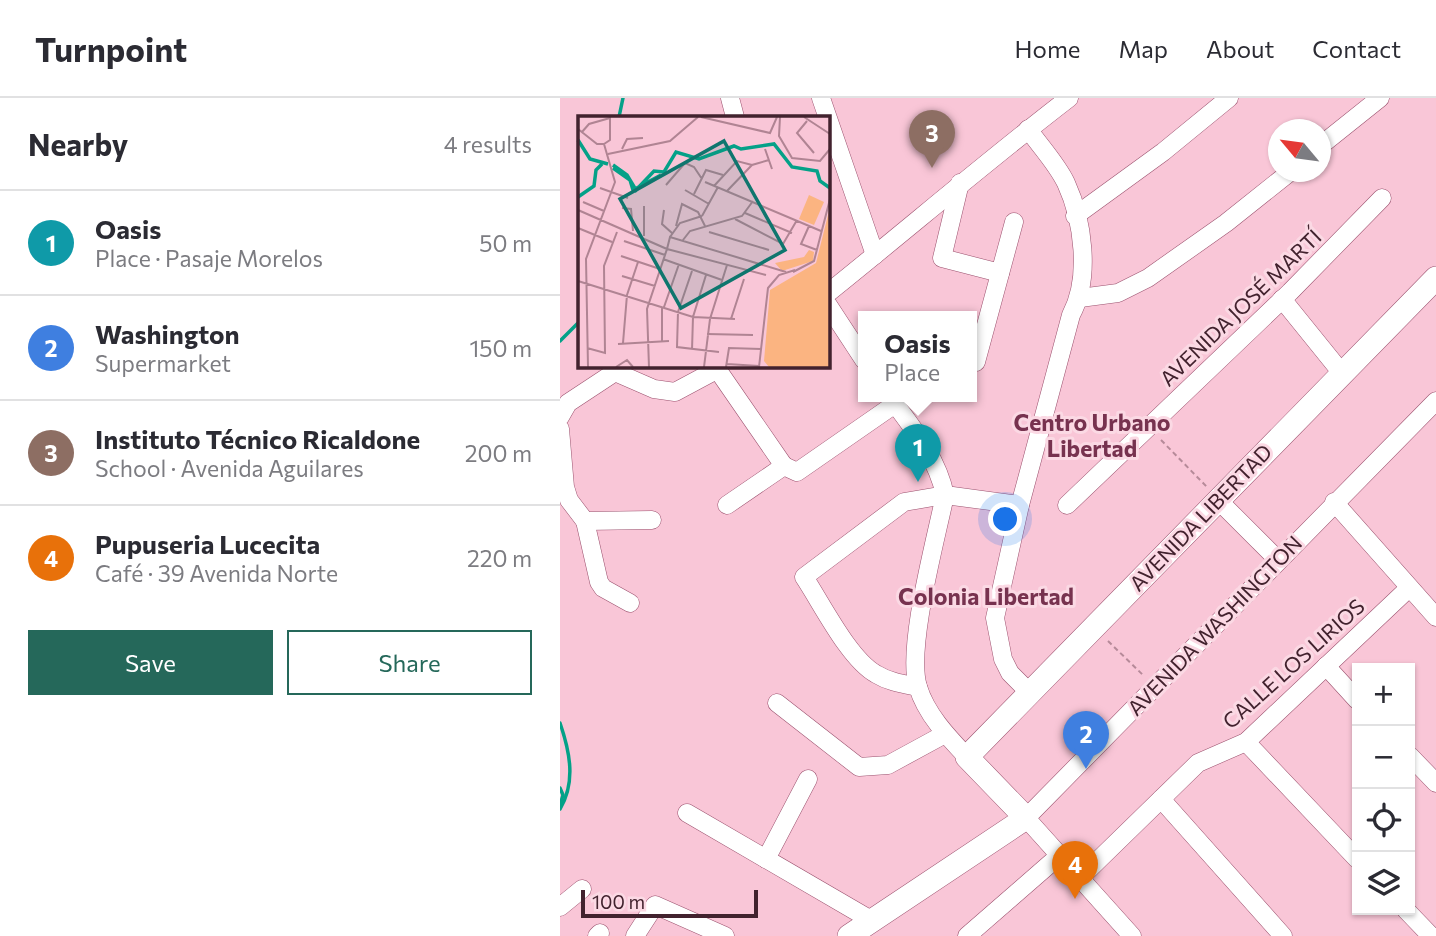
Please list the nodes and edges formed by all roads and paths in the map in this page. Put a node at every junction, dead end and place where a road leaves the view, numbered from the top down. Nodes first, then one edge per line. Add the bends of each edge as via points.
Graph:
1 (730, 98) edge
2 (821, 98) edge
3 (1069, 98) edge
4 (1229, 98) edge
5 (1380, 98) edge
6 (735, 116) edge
7 (827, 116) edge
8 (830, 124) edge
9 (1028, 129) junction
10 (1331, 138) edge
11 (1277, 182) edge
12 (960, 183) junction
13 (1382, 198) dead end
14 (1075, 216) junction
15 (1014, 222) dead end
16 (875, 255) junction
17 (1000, 272) junction
18 (1433, 286) edge
19 (830, 291) edge
20 (1080, 298) junction
21 (1282, 299) junction
22 (830, 308) edge
23 (858, 351) edge
24 (977, 358) edge
25 (715, 368) edge
26 (718, 368) edge
27 (1341, 372) junction
28 (1436, 401) edge
29 (889, 402) edge
30 (893, 402) edge
31 (560, 416) edge
32 (560, 429) edge
33 (1161, 440) dead end
34 (784, 466) junction
35 (945, 495) junction
36 (1213, 495) junction
37 (1334, 502) junction
38 (727, 505) dead end
39 (1020, 505) junction
40 (1067, 505) dead end
41 (652, 520) dead end
42 (584, 522) junction
43 (1278, 560) junction
44 (1409, 588) junction
45 (630, 603) dead end
46 (1436, 617) edge
47 (1100, 632) dead end
48 (1326, 666) junction
49 (1147, 679) dead end
50 (918, 687) junction
51 (1030, 693) junction
52 (1352, 695) edge
53 (777, 703) dead end
54 (945, 734) junction
55 (1246, 741) junction
56 (967, 757) junction
57 (1415, 760) edge
58 (808, 779) dead end
59 (1436, 783) edge
60 (1161, 799) junction
61 (687, 813) dead end
62 (1026, 818) junction
63 (1352, 854) edge
64 (1060, 855) junction
65 (766, 859) junction
66 (1081, 877) junction
67 (582, 889) dead end
68 (560, 908) edge
69 (1411, 915) edge
70 (871, 920) junction
71 (1128, 935) edge
72 (635, 936) edge
73 (725, 936) edge
74 (849, 936) edge
75 (967, 936) edge
76 (1283, 936) edge
77 (1431, 936) edge

1 - 6 street
2 - 7 street
3 - 9 street
4 - 14 street
5 - 10 street
8 - 16 street
9 - 12 street
9 - 14 street via 1066,183
11 - 20 street via 1148,278 1118,293
12 - 16 street
12 - 17 street via 942,258
13 - 21 street, AVENIDA JOSÉ MARTÍ
14 - 20 street via 1083,246
15 - 17 street
16 - 19 street
17 - 24 street
18 - 27 main road, AVENIDA LIBERTAD
20 - 39 street via 1071,315
21 - 27 street
21 - 40 street, AVENIDA JOSÉ MARTÍ
22 - 23 street
25 - 31 street via 675,392 615,372 568,403
26 - 34 street
27 - 36 main road, AVENIDA LIBERTAD
28 - 37 street, AVENIDA WASHINGTON
29 - 34 street via 797,472
30 - 35 street via 940,473
32 - 42 street via 565,486
33 - 36 path
34 - 38 street
35 - 39 street
35 - 50 street via 914,652
35 - 50 street via 904,502 804,577 857,657 874,673
36 - 43 street
36 - 51 main road, AVENIDA LIBERTAD
37 - 43 street, AVENIDA WASHINGTON
37 - 44 street
39 - 51 street via 995,618 1003,659
41 - 42 street
42 - 45 street via 598,582
43 - 62 street, AVENIDA WASHINGTON
44 - 46 street
44 - 48 street, CALLE LOS LIRIOS
47 - 49 path
48 - 52 street
48 - 55 street, CALLE LOS LIRIOS
50 - 54 street
51 - 56 main road, AVENIDA LIBERTAD
53 - 54 street via 859,767 888,765
54 - 56 street
55 - 60 street, CALLE LOS LIRIOS via 1198,763
55 - 63 street
56 - 62 main road
57 - 59 street
58 - 65 street
60 - 66 street, CALLE LOS LIRIOS
60 - 76 street
61 - 65 street
62 - 64 street
62 - 70 main road, AVENIDA WASHINGTON
64 - 66 street
64 - 75 street
65 - 70 street
66 - 71 street
67 - 68 street
69 - 77 street
70 - 74 main road, AVENIDA WASHINGTON
72 - 73 street via 655,905

